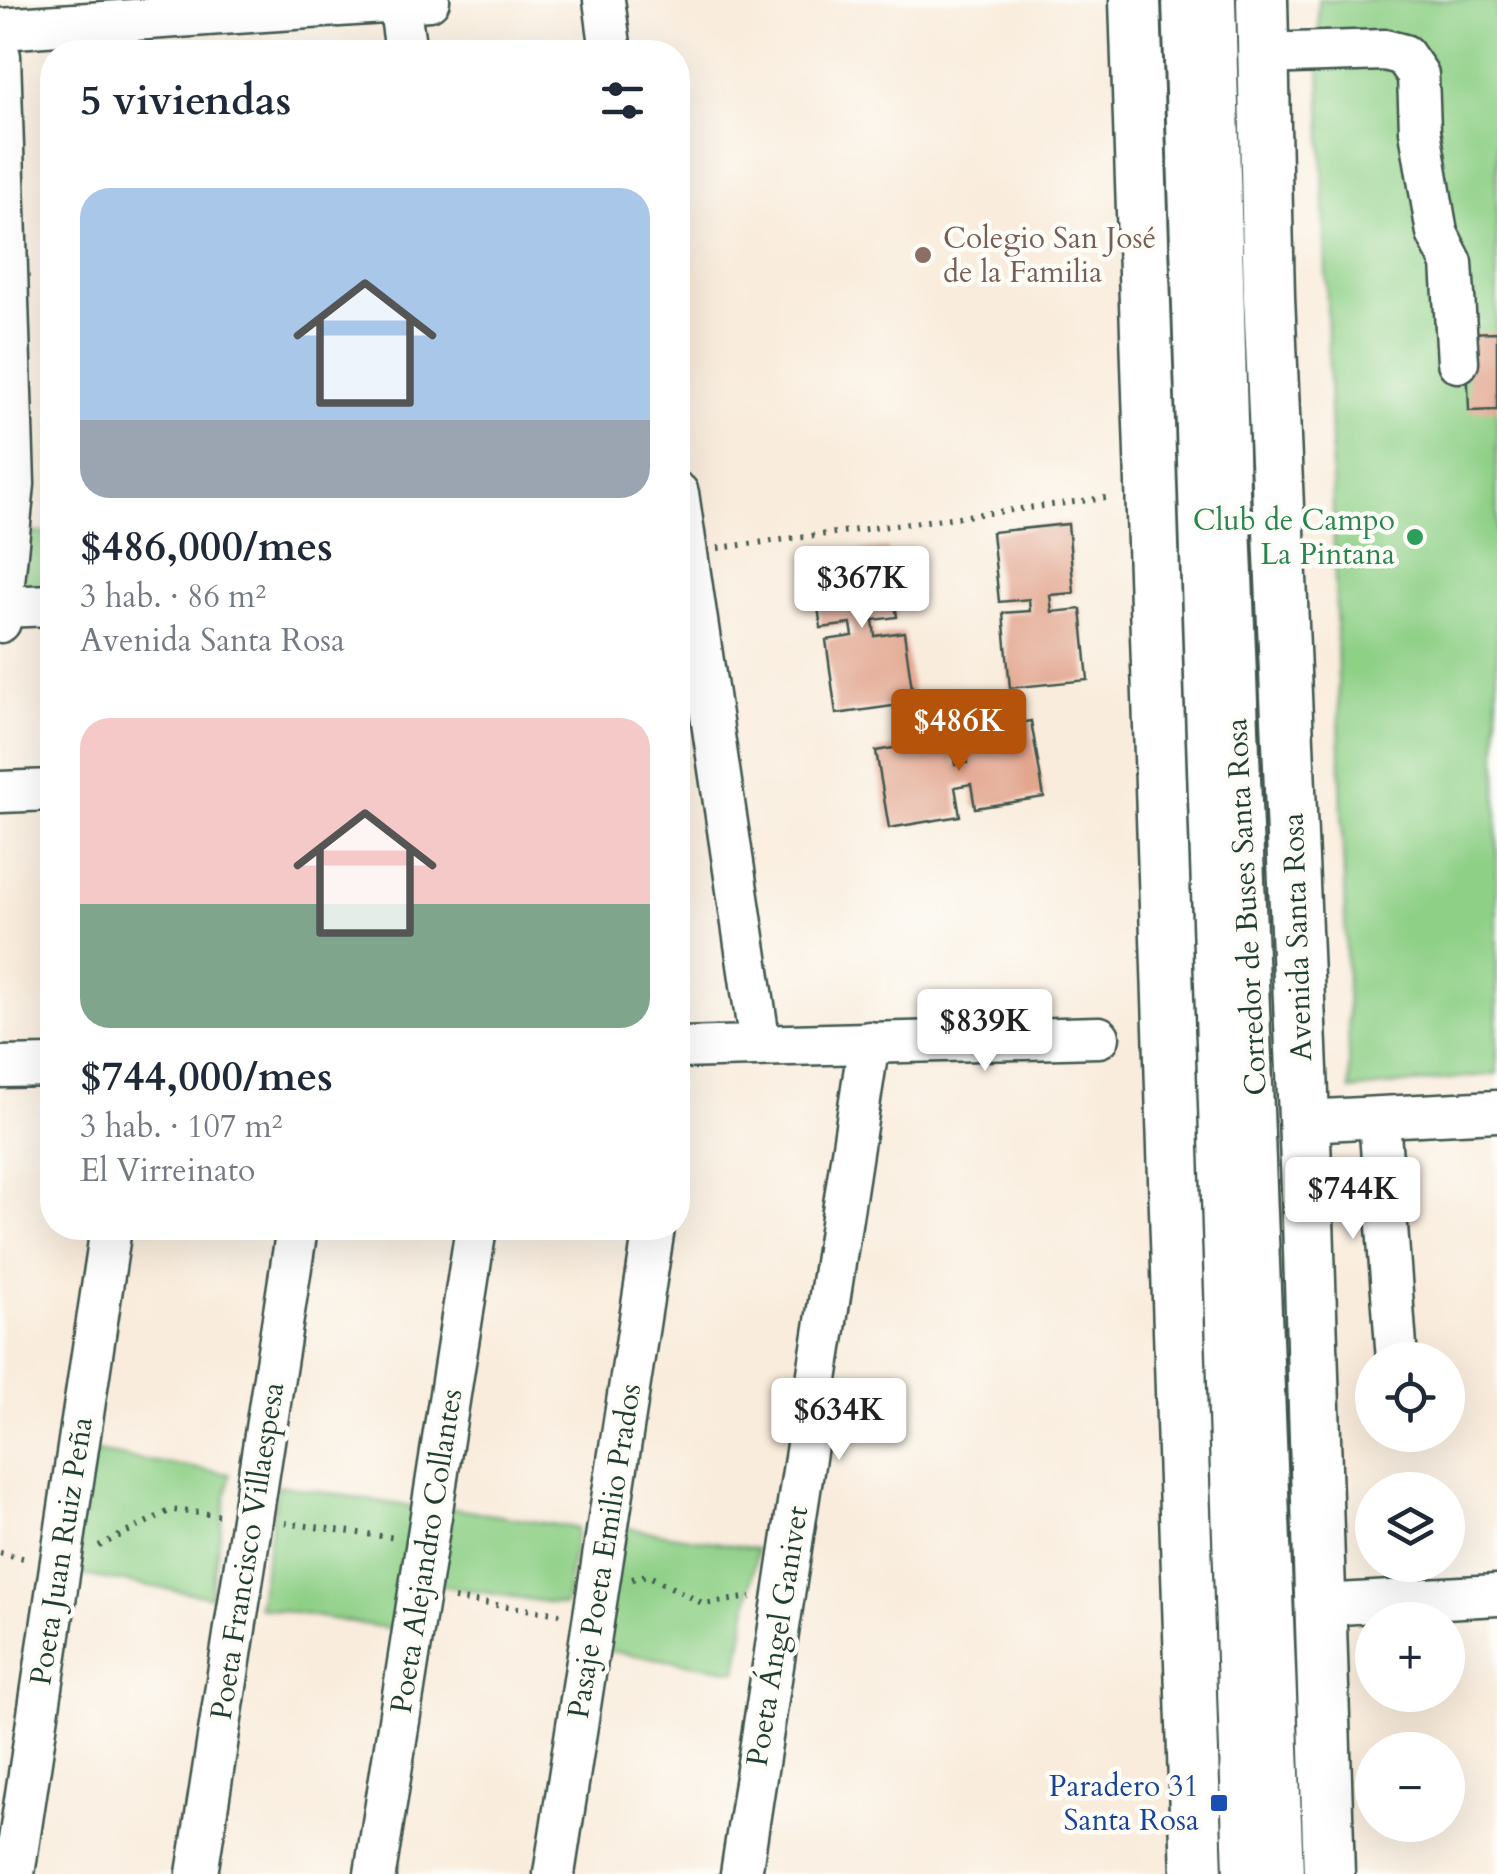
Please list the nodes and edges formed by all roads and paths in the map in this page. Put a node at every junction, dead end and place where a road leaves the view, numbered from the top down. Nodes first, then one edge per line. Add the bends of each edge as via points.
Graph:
1 (604, 0) edge
2 (1136, 0) edge
3 (1183, 0) edge
4 (1215, 0) edge
5 (1262, 0) edge
6 (414, 1) edge
7 (0, 29) edge
8 (205, 34) edge
9 (408, 40) edge
10 (610, 40) edge
11 (1263, 54) junction
12 (0, 56) edge
13 (3, 219) edge
14 (1458, 362) dead end
15 (1120, 496) dead end
16 (690, 572) edge
17 (690, 604) edge
18 (40, 607) edge
19 (1, 614) edge
20 (40, 790) edge
21 (0, 792) edge
22 (1098, 1037) dead end
23 (870, 1042) junction
24 (760, 1045) junction
25 (690, 1055) edge
26 (40, 1066) edge
27 (0, 1067) edge
28 (1497, 1111) edge
29 (1379, 1119) junction
30 (1304, 1121) junction
31 (109, 1240) edge
32 (296, 1240) edge
33 (474, 1240) edge
34 (652, 1240) edge
35 (1396, 1342) edge
36 (1497, 1595) edge
37 (1321, 1605) junction
38 (14, 1874) edge
39 (197, 1874) edge
40 (375, 1874) edge
41 (554, 1874) edge
42 (740, 1874) edge
43 (1197, 1874) edge
44 (1244, 1874) edge
45 (1282, 1874) edge
46 (1329, 1874) edge

1 - 10 street
2 - 43 main road
3 - 44 street, Corredor de Buses Santa Rosa
4 - 45 street, Corredor de Buses Santa Rosa
5 - 11 main road, Avenida Santa Rosa
6 - 8 street
6 - 9 street
7 - 8 street
11 - 14 street via 1385,50 1404,55 1418,75 1437,233 1452,263
11 - 30 main road, Avenida Santa Rosa
12 - 13 street
13 - 19 street via 14,484
15 - 16 path
17 - 24 street
18 - 19 street
20 - 21 street
22 - 23 street
23 - 24 street
23 - 42 street, Poeta Ángel Ganivet
24 - 25 street
26 - 27 street
28 - 29 street
29 - 30 street
29 - 35 street
30 - 37 main road, Avenida Santa Rosa
31 - 38 street, Poeta Juan Ruiz Peña
32 - 39 street, Poeta Francisco Villaespesa
33 - 40 street, Poeta Alejandro Collantes
34 - 41 street, Pasaje Poeta Emilio Prados
36 - 37 street
37 - 46 main road, Avenida Santa Rosa

